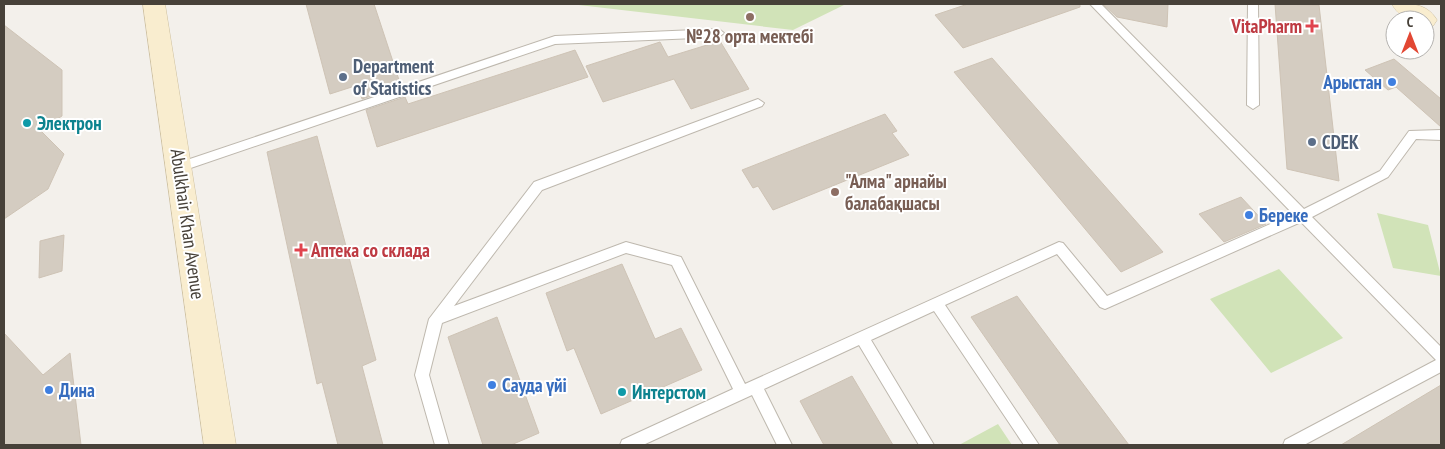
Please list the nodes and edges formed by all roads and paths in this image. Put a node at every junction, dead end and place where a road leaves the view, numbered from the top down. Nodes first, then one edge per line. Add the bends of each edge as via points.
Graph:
1 (154, 4) edge
2 (1095, 4) edge
3 (1252, 4) edge
4 (719, 33) dead end
5 (758, 103) dead end
6 (1253, 105) dead end
7 (1441, 135) edge
8 (179, 167) junction
9 (1302, 216) junction
10 (936, 303) junction
11 (436, 319) junction
12 (862, 337) junction
13 (1441, 356) edge
14 (1441, 365) edge
15 (749, 389) junction
16 (220, 445) edge
17 (442, 445) edge
18 (627, 445) edge
19 (786, 445) edge
20 (927, 445) edge
21 (1032, 445) edge
22 (1290, 445) edge

1 - 8 street, Abulkhair Khan Avenue
2 - 9 lane
3 - 6 lane
4 - 8 lane via 555,40
5 - 11 lane via 538,186
7 - 9 lane via 1413,134 1384,174
8 - 16 street, Abulkhair Khan Avenue
9 - 10 lane via 1105,303 1058,247
9 - 13 lane
10 - 12 lane
10 - 21 lane
11 - 15 lane via 626,247 676,261
11 - 17 lane via 422,375
12 - 15 lane
12 - 20 lane
14 - 22 lane
15 - 18 lane
15 - 19 lane

